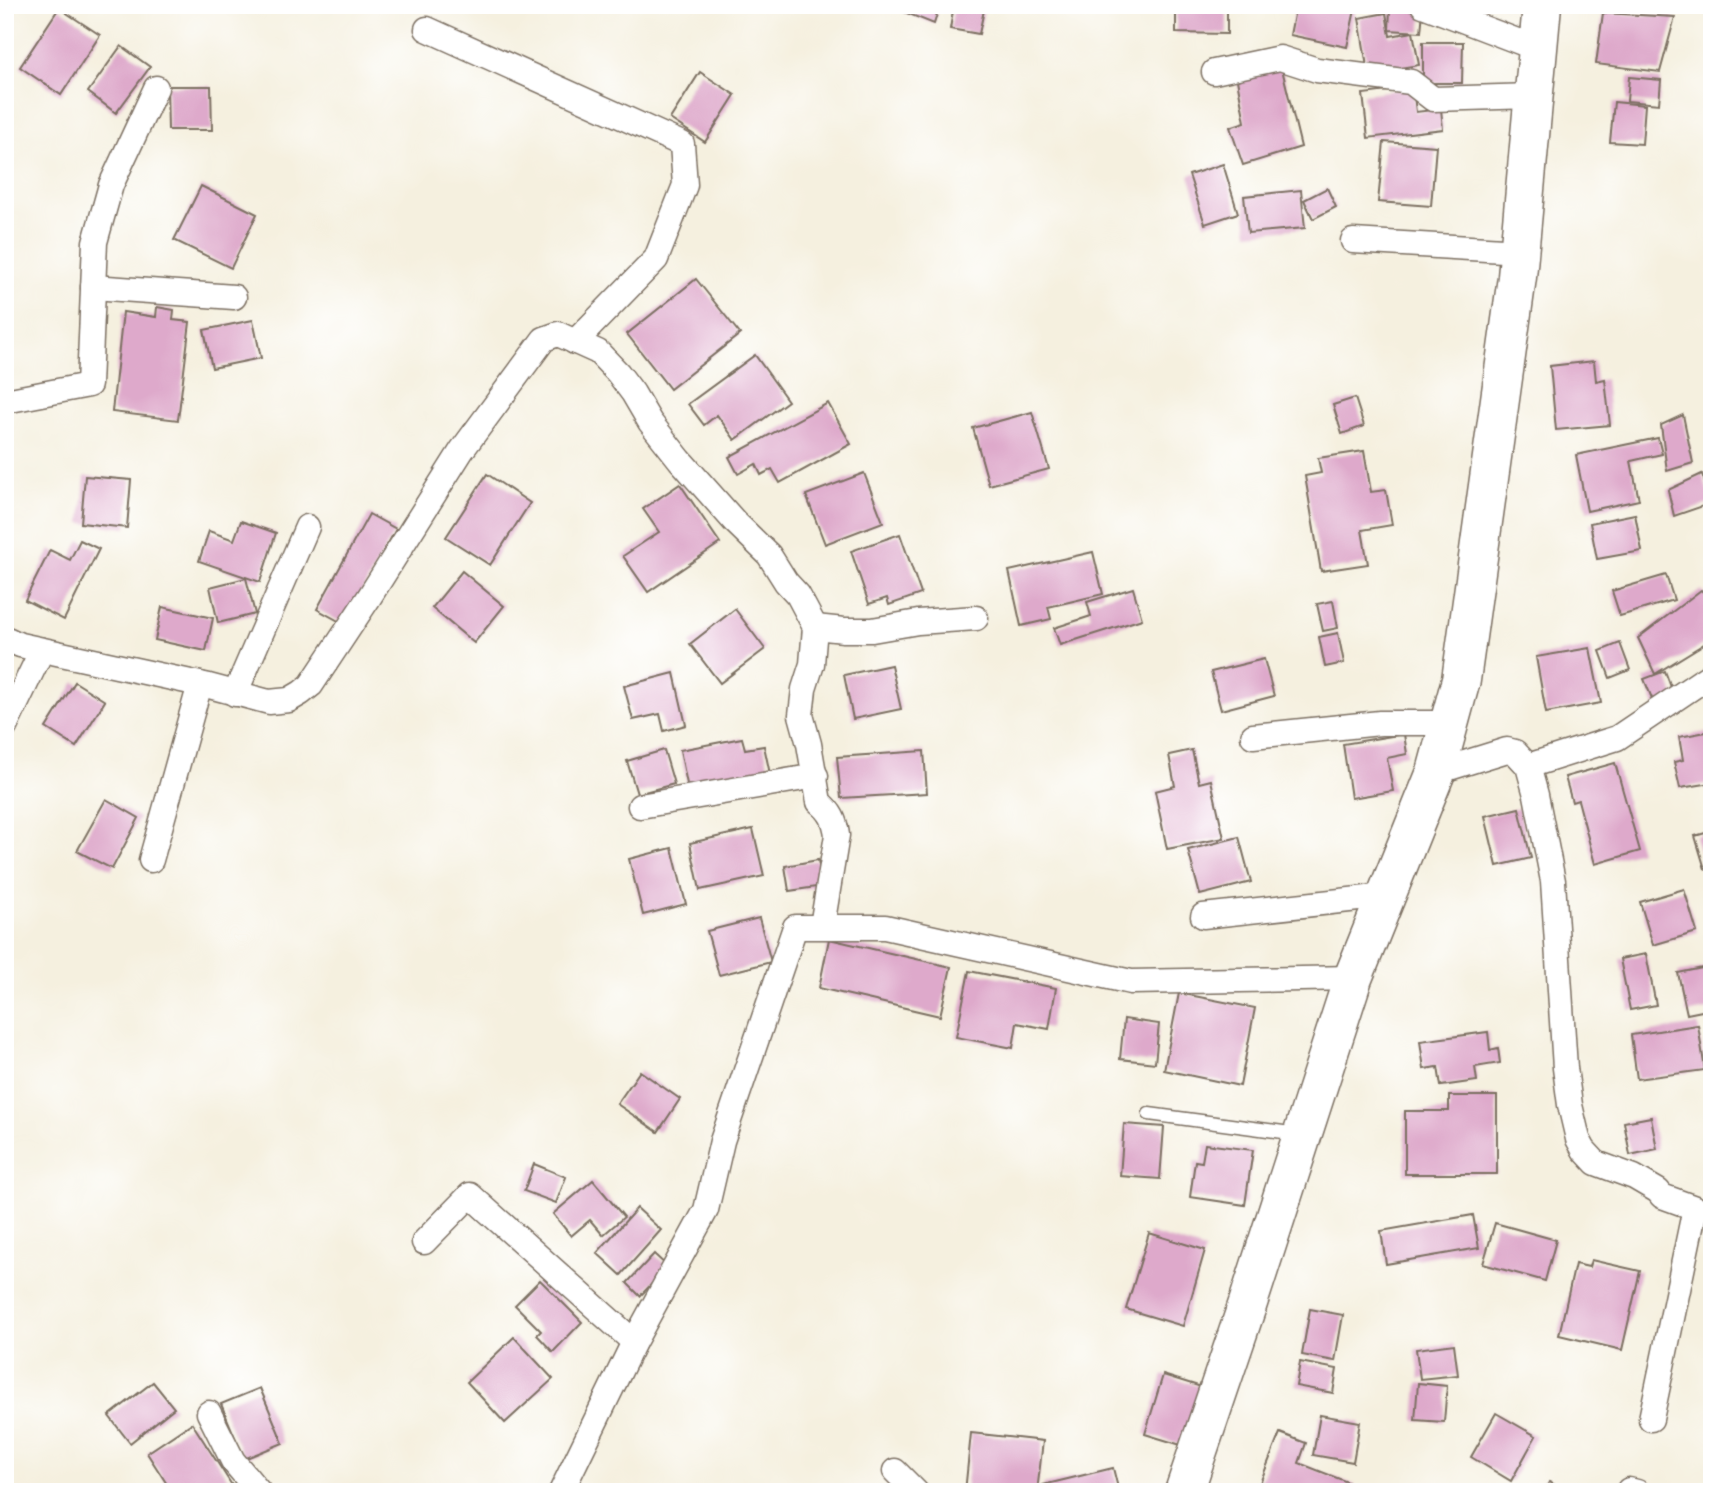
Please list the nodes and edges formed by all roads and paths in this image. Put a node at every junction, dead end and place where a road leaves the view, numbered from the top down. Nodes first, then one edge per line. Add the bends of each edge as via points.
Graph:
1 (1423, 5) edge
2 (1542, 5) edge
3 (427, 29) dead end
4 (1538, 49) junction
5 (1214, 72) dead end
6 (156, 88) dead end
7 (1533, 96) junction
8 (1353, 241) dead end
9 (1520, 251) junction
10 (93, 287) junction
11 (234, 297) dead end
12 (575, 342) junction
13 (5, 401) edge
14 (307, 527) dead end
15 (976, 618) dead end
16 (815, 626) junction
17 (5, 638) edge
18 (42, 650) junction
19 (1712, 674) edge
20 (200, 684) junction
21 (235, 694) junction
22 (1450, 723) junction
23 (5, 727) edge
24 (1253, 736) dead end
25 (1528, 766) junction
26 (1436, 772) junction
27 (816, 776) junction
28 (640, 806) dead end
29 (151, 860) dead end
30 (1386, 896) junction
31 (1203, 916) dead end
32 (822, 926) junction
33 (1353, 978) junction
34 (1149, 1114) dead end
35 (1302, 1135) junction
36 (1703, 1207) edge
37 (424, 1242) dead end
38 (635, 1342) junction
39 (209, 1413) dead end
40 (1651, 1419) dead end
41 (895, 1471) dead end
42 (259, 1492) edge
43 (561, 1492) edge
44 (916, 1492) edge
45 (1184, 1492) edge

1 - 4 street
2 - 4 main road
3 - 12 street via 682,144 685,185 656,260
4 - 7 main road
5 - 7 street via 1280,58 1317,70 1411,82 1433,99
6 - 10 street via 111,185 95,242
7 - 9 main road
8 - 9 street
9 - 22 main road via 1461,680
10 - 11 street
10 - 13 street via 89,385
12 - 16 street via 598,352 618,373 680,460 769,555
12 - 21 street via 558,334 544,339 462,450 311,685 278,702
14 - 21 street
15 - 16 street via 872,630
16 - 27 street via 813,664 801,715
17 - 18 street
18 - 20 street
18 - 23 street
19 - 25 street via 1617,738
20 - 21 street
20 - 29 street
22 - 24 street via 1380,723
22 - 26 main road
25 - 26 street via 1507,750
25 - 36 street via 1553,881 1565,1068 1578,1139 1596,1163 1634,1177 1662,1196
26 - 30 main road
27 - 28 street
27 - 32 street via 819,803 829,810 837,835
30 - 31 street
30 - 33 main road
32 - 33 street via 885,927 1131,982
32 - 38 street via 795,927 722,1141 706,1210
33 - 35 main road
34 - 35 lane
35 - 45 main road
36 - 40 street
37 - 38 street via 470,1195
38 - 43 street
39 - 42 street via 233,1461
41 - 44 street

